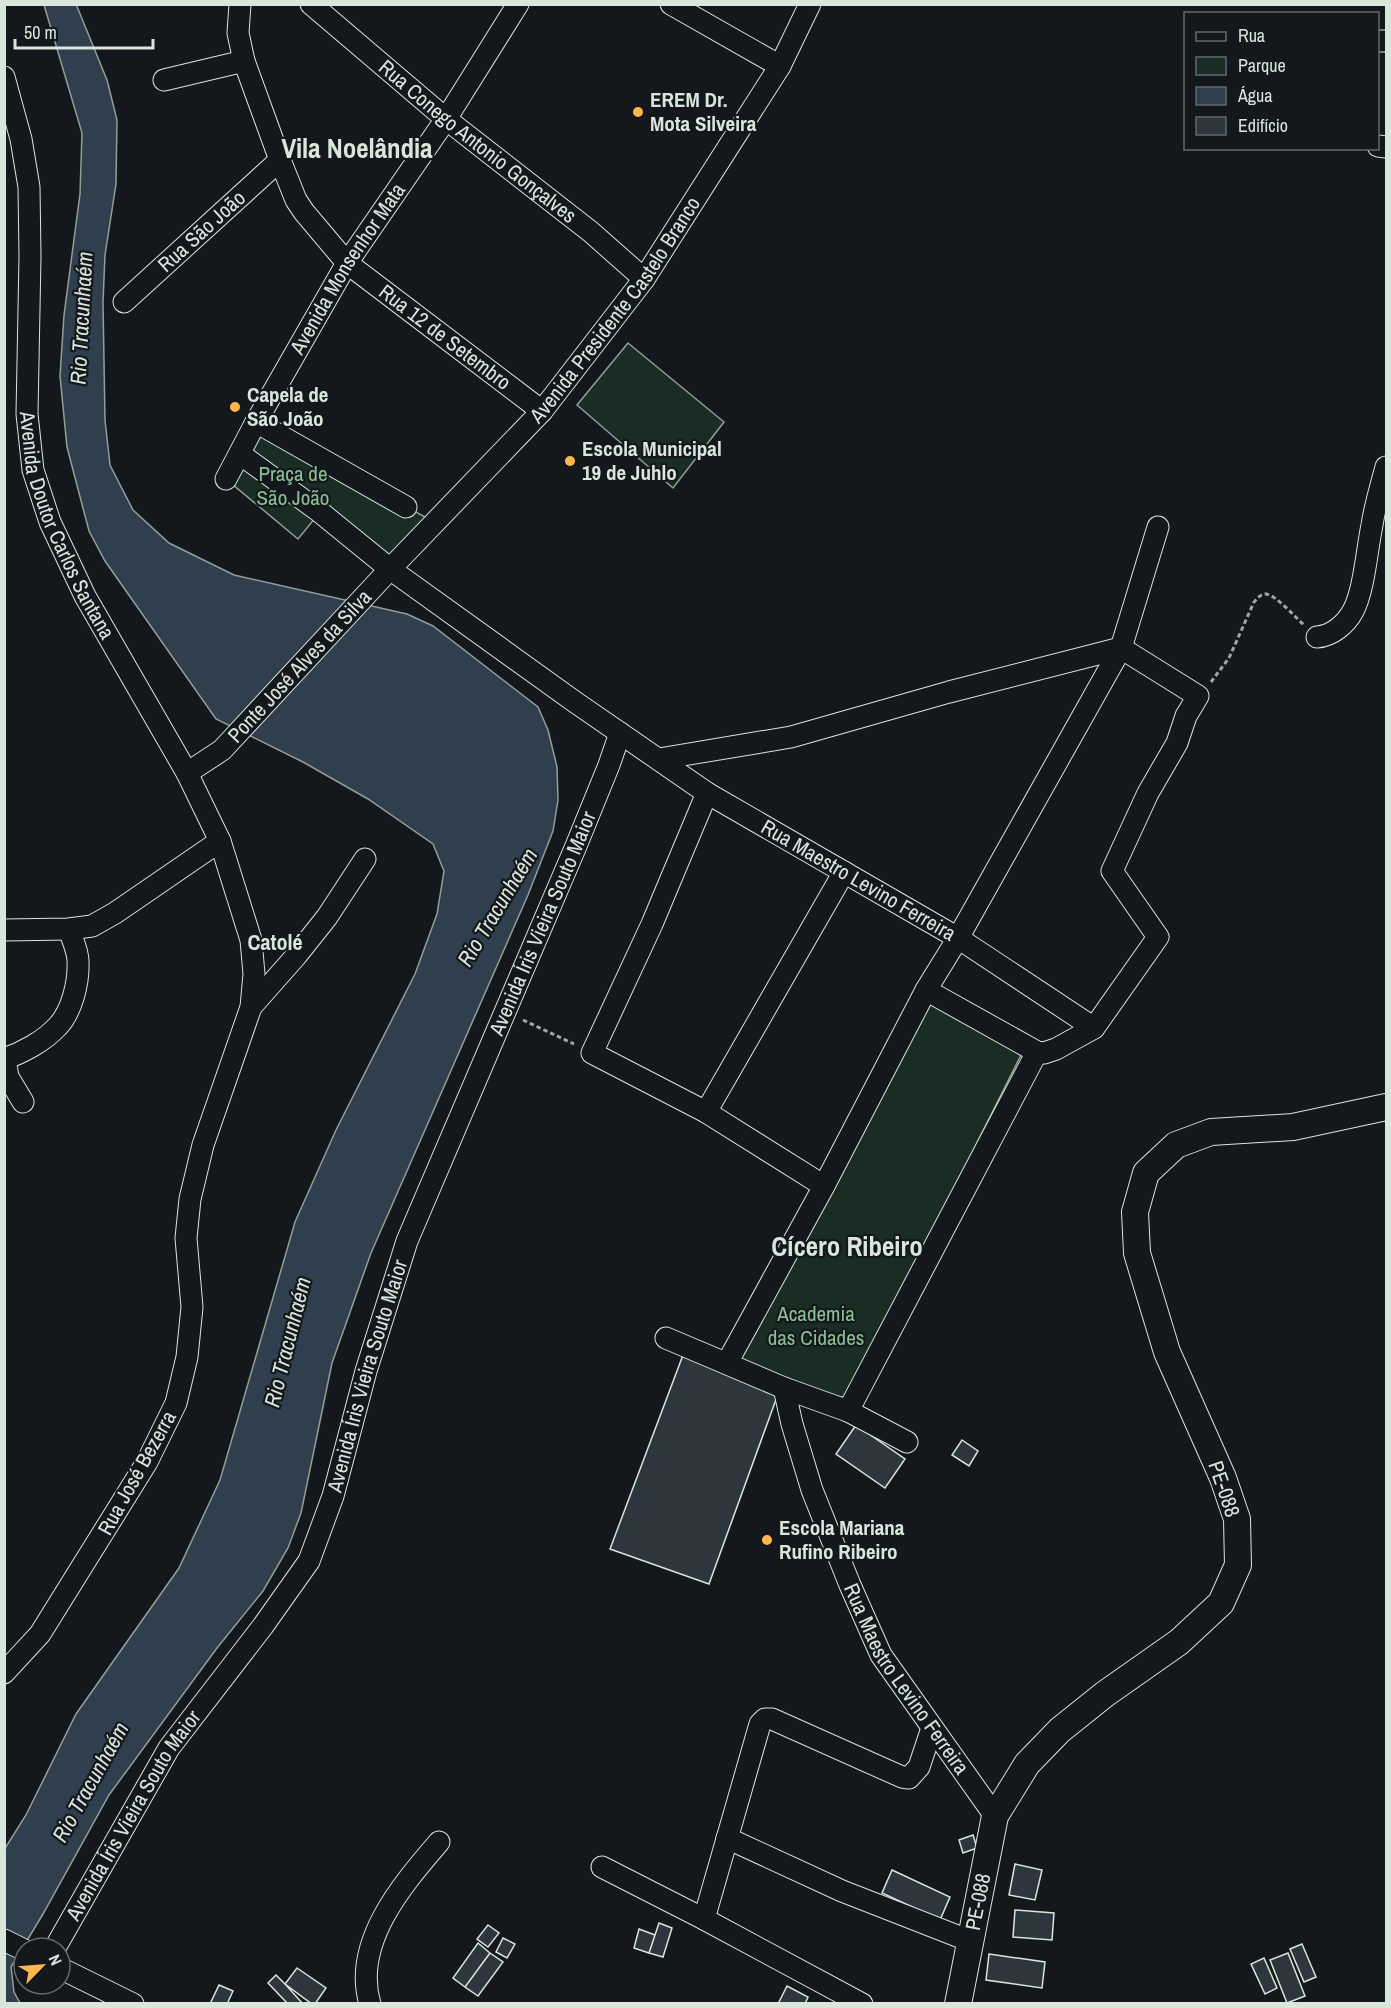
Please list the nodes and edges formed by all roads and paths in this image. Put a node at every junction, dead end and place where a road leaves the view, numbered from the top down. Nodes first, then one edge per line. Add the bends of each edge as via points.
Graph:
1 (240, 4) edge
2 (311, 4) edge
3 (518, 4) edge
4 (671, 4) edge
5 (810, 4) edge
6 (244, 61) junction
7 (780, 66) junction
8 (4, 77) edge
9 (164, 80) dead end
10 (446, 119) junction
11 (280, 160) junction
12 (347, 263) junction
13 (644, 279) junction
14 (124, 302) dead end
15 (542, 411) junction
16 (256, 422) junction
17 (240, 454) junction
18 (1386, 467) edge
19 (226, 479) dead end
20 (406, 507) dead end
21 (1158, 527) dead end
22 (384, 575) junction
23 (1317, 637) joint
24 (1121, 648) junction
25 (1197, 696) junction
26 (620, 733) junction
27 (659, 759) junction
28 (188, 773) junction
29 (707, 793) junction
30 (220, 841) junction
31 (365, 859) dead end
32 (844, 872) junction
33 (69, 929) junction
34 (4, 930) edge
35 (958, 938) junction
36 (926, 990) junction
37 (251, 1006) junction
38 (504, 1011) junction
39 (1094, 1028) junction
40 (1036, 1052) junction
41 (592, 1053) junction
42 (5, 1059) edge
43 (23, 1102) dead end
44 (1386, 1107) edge
45 (706, 1112) junction
46 (824, 1186) junction
47 (666, 1338) dead end
48 (727, 1363) junction
49 (784, 1388) junction
50 (848, 1411) junction
51 (907, 1442) dead end
52 (4, 1673) edge
53 (932, 1728) junction
54 (995, 1816) junction
55 (727, 1838) junction
56 (439, 1842) dead end
57 (602, 1867) dead end
58 (704, 1919) junction
59 (62, 1936) edge
60 (970, 1941) junction
61 (72, 1974) edge
62 (133, 2004) edge
63 (370, 2004) edge
64 (862, 2004) edge
65 (958, 2004) edge

1 - 6 street, Rua 12 de Setembro via 238,33
2 - 10 street, Rua Conego Antonio Gonçalves
3 - 10 street, Avenida Monsenhor Mata
4 - 7 street
5 - 7 street, Avenida Presidente Castelo Branco
6 - 9 street
6 - 11 street, Rua 12 de Setembro
7 - 13 street, Avenida Presidente Castelo Branco
8 - 28 street, Avenida Doutor Carlos Santana via 29,187 27,414 33,470 50,522 85,596
10 - 12 street, Avenida Monsenhor Mata
10 - 13 street, Rua Conego Antonio Gonçalves via 591,232
11 - 12 street, Rua 12 de Setembro via 296,200
11 - 14 street, Rua São João
12 - 15 street, Rua 12 de Setembro
12 - 16 street, Avenida Monsenhor Mata
13 - 15 street, Avenida Presidente Castelo Branco
15 - 22 street, Avenida Presidente Castelo Branco
16 - 17 street, Avenida Monsenhor Mata
16 - 20 street
17 - 19 street, Avenida Monsenhor Mata
17 - 22 street, Rua Maestro Levino Ferreira via 320,512
18 - 23 street via 1353,611 1336,630
21 - 24 street
22 - 26 street, Rua Maestro Levino Ferreira
22 - 28 street, Ponte José Alves da Silva via 222,750
23 - 25 path via 1274,598 1260,596 1229,658
24 - 25 street
24 - 27 street via 790,737
24 - 35 street
25 - 39 street via 1112,872 1158,937
26 - 27 street, Rua Maestro Levino Ferreira
26 - 38 street, Avenida Íris Vieira Souto Maior
27 - 29 street, Rua Maestro Levino Ferreira
28 - 30 street, Avenida Doutor Carlos Santana
29 - 32 street, Rua Maestro Levino Ferreira
29 - 41 street
30 - 33 street via 104,920
30 - 37 street, Avenida Doutor Carlos Santana via 251,940
31 - 37 street via 327,917
32 - 35 street, Rua Maestro Levino Ferreira
32 - 45 street
33 - 34 street
33 - 42 street via 78,969 66,1015 46,1036
35 - 36 street, Rua Maestro Levino Ferreira
35 - 39 street
36 - 40 street
36 - 46 street, Rua Maestro Levino Ferreira
37 - 52 street, Rua José Bezerra via 203,1145 190,1199 186,1238 192,1307 187,1357 176,1403 147,1462 40,1634
38 - 41 path
38 - 59 street, Avenida Íris Vieira Souto Maior via 407,1240 366,1371 333,1496 309,1561 170,1748
39 - 40 street via 1056,1049
40 - 50 street
41 - 45 street
42 - 43 street via 8,1077
44 - 54 main road, PE-088 via 1293,1126 1211,1132 1176,1145 1146,1173 1135,1212 1137,1254 1167,1352 1237,1519 1238,1565 1221,1603 1179,1642 1060,1730 1027,1764
45 - 46 street
46 - 48 street, Rua Maestro Levino Ferreira
47 - 48 street
48 - 49 street
49 - 50 street
49 - 53 street, Rua Maestro Levino Ferreira via 812,1490 850,1585 881,1655
50 - 51 street
53 - 54 street, Rua Maestro Levino Ferreira
53 - 55 street via 919,1767 909,1779 765,1719 759,1724
54 - 60 main road, PE-088
55 - 58 street
55 - 60 street via 842,1891
56 - 63 street via 406,1880 381,1921 368,1959
57 - 58 street
58 - 64 street
60 - 65 main road, PE-088
61 - 62 street

